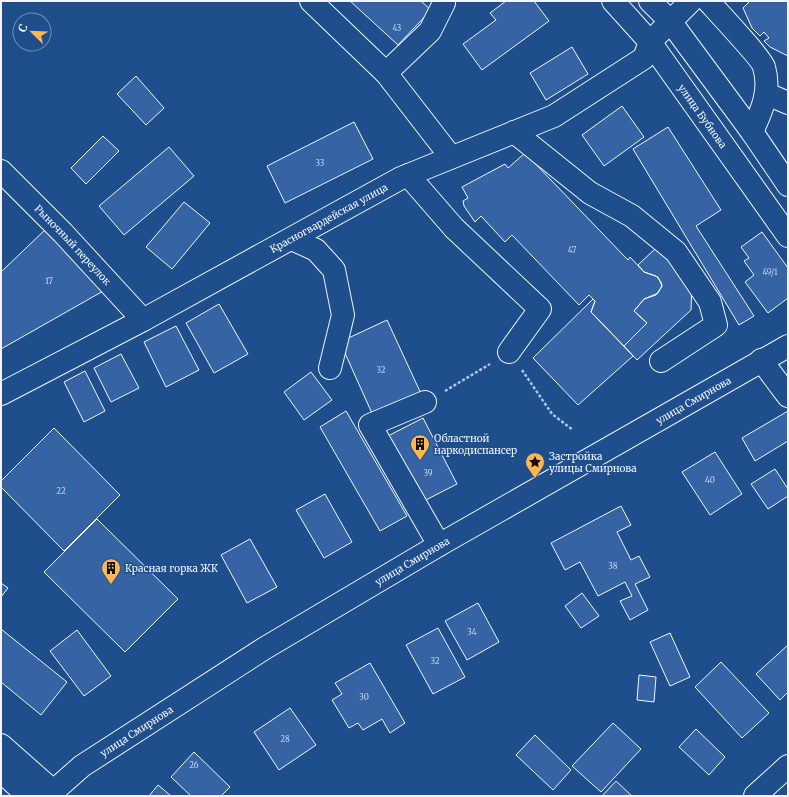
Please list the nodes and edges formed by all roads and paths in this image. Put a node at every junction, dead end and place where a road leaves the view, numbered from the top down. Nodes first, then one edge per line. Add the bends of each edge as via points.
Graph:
1 (311, 1) edge
2 (613, 1) edge
3 (650, 1) edge
4 (690, 1) edge
5 (708, 1) edge
6 (444, 3) dead end
7 (670, 21) junction
8 (650, 42) junction
9 (386, 73) junction
10 (767, 94) junction
11 (788, 103) edge
12 (514, 132) junction
13 (752, 132) junction
14 (452, 157) junction
15 (1, 171) edge
16 (408, 175) junction
17 (788, 185) edge
18 (788, 236) edge
19 (292, 239) junction
20 (143, 320) junction
21 (788, 346) edge
22 (509, 352) junction
23 (762, 360) junction
24 (661, 361) dead end
25 (330, 368) dead end
26 (1, 394) edge
27 (788, 396) edge
28 (425, 402) joint
29 (573, 430) dead end
30 (439, 545) junction
31 (1, 745) edge
32 (788, 766) edge
33 (1, 772) edge
34 (54, 794) edge
35 (28, 796) edge
36 (755, 796) edge

1 - 9 main road
2 - 8 main road, улица Бубнова
3 - 7 main road
4 - 7 main road
5 - 10 main road via 764,65
6 - 9 main road via 430,31
7 - 8 main road, Красногвардейская улица
7 - 13 main road
8 - 12 main road, Красногвардейская улица via 644,58 554,116
8 - 18 main road, улица Бубнова
9 - 14 main road
10 - 11 main road
10 - 13 main road
12 - 14 main road, Красногвардейская улица
12 - 24 main road via 590,193 632,216 676,252 710,302 716,325
13 - 17 main road
14 - 16 main road, Красногвардейская улица
15 - 20 main road, Рыночный переулок via 63,233
16 - 19 main road, Красногвардейская улица
16 - 22 main road via 454,228 540,309
19 - 20 main road, Красногвардейская улица
19 - 25 main road via 316,250 334,270 343,314
20 - 26 main road, Красногвардейская улица
21 - 23 main road, улица Смирнова
22 - 28 path
22 - 29 path via 552,414
23 - 27 main road
23 - 30 main road, улица Смирнова
28 - 30 main road via 370,425
30 - 34 main road, улица Смирнова via 265,648 82,766
31 - 34 main road
32 - 36 main road
33 - 35 main road

